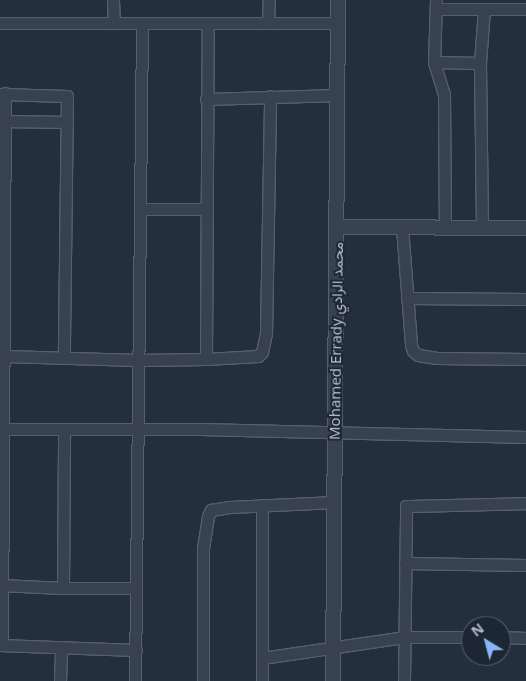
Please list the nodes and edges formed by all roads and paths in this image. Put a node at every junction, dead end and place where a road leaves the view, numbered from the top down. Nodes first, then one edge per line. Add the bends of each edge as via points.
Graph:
1 (113, 0) edge
2 (269, 0) edge
3 (338, 0) edge
4 (436, 4) edge
5 (484, 9) junction
6 (526, 9) edge
7 (0, 23) edge
8 (114, 23) junction
9 (142, 23) junction
10 (208, 23) junction
11 (268, 23) junction
12 (338, 23) junction
13 (434, 62) junction
14 (480, 63) junction
15 (3, 94) edge
16 (338, 94) junction
17 (270, 96) junction
18 (206, 99) junction
19 (5, 121) junction
20 (67, 122) junction
21 (140, 209) junction
22 (206, 209) junction
23 (338, 227) junction
24 (402, 227) junction
25 (445, 228) junction
26 (482, 228) junction
27 (526, 228) edge
28 (2, 252) edge
29 (407, 298) junction
30 (526, 299) edge
31 (4, 356) junction
32 (64, 357) junction
33 (206, 359) junction
34 (526, 359) edge
35 (138, 360) junction
36 (2, 429) edge
37 (64, 430) junction
38 (138, 430) junction
39 (335, 434) junction
40 (526, 437) edge
41 (335, 502) junction
42 (526, 503) edge
43 (262, 505) junction
44 (405, 564) junction
45 (526, 565) edge
46 (2, 585) edge
47 (63, 588) junction
48 (136, 588) junction
49 (405, 637) junction
50 (461, 637) edge
51 (511, 637) edge
52 (526, 638) edge
53 (1, 645) edge
54 (60, 647) junction
55 (334, 648) junction
56 (136, 650) junction
57 (262, 658) junction
58 (60, 681) edge
59 (135, 681) edge
60 (203, 681) edge
61 (262, 681) edge
62 (333, 681) edge
63 (404, 681) edge

1 - 8 street
2 - 11 street
3 - 12 street, Mohamed Errady محمد الرادي
4 - 5 street
4 - 13 street
5 - 6 street
5 - 14 street
7 - 8 street
8 - 9 street
9 - 10 street
9 - 21 street
10 - 11 street
10 - 18 street
11 - 12 street
12 - 16 street, Mohamed Errady محمد الرادي
13 - 14 street
13 - 25 street via 444,94
14 - 26 street
15 - 19 street
15 - 20 street via 68,96
16 - 17 street
16 - 23 street, Mohamed Errady محمد الرادي
17 - 18 street
17 - 33 street via 264,348 258,356
18 - 22 street
19 - 20 street
19 - 28 street
20 - 32 street
21 - 22 street
21 - 35 street
22 - 33 street
23 - 24 street
23 - 39 street, Mohamed Errady محمد الرادي
24 - 25 street
24 - 29 street
25 - 26 street
26 - 27 street
28 - 31 street
29 - 30 street
29 - 34 street via 411,345 418,355
31 - 32 street
31 - 36 street
32 - 35 street
33 - 35 street
35 - 38 street
36 - 37 street
36 - 46 street
37 - 38 street
37 - 47 street
38 - 39 street via 200,428
38 - 48 street
39 - 40 street
39 - 41 street, Mohamed Errady محمد الرادي
41 - 43 street
41 - 55 street, Mohamed Errady محمد الرادي
42 - 44 street via 406,506
43 - 57 street
43 - 60 street via 220,508 211,510 208,516 203,548
44 - 45 street
44 - 49 street
46 - 47 street
46 - 53 street
47 - 48 street
48 - 56 street
49 - 50 street
49 - 55 street
49 - 63 street
51 - 52 street
53 - 54 street
54 - 56 street
54 - 58 street
55 - 57 street
55 - 62 street, Mohamed Errady محمد الرادي
56 - 59 street
57 - 61 street

